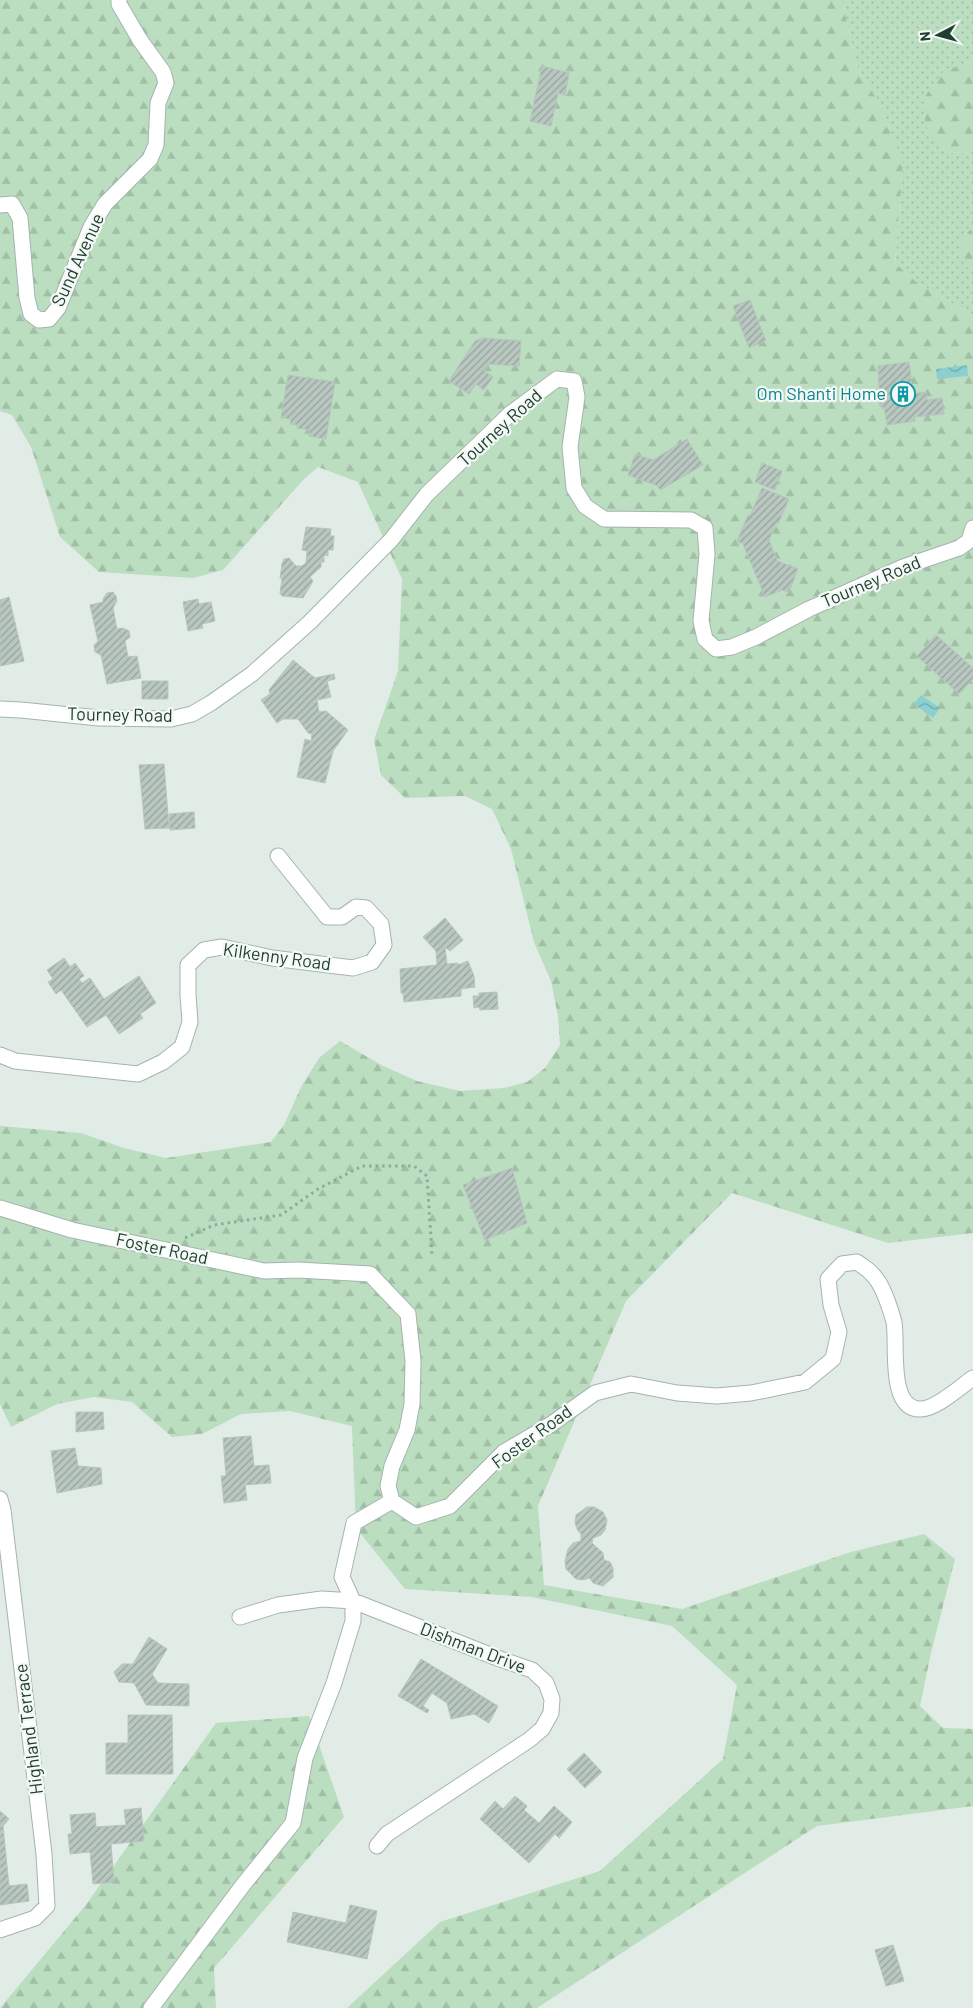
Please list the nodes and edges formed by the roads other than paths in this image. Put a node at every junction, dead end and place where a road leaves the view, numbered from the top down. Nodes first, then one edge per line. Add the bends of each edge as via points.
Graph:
1 (119, 0) edge
2 (0, 205) edge
3 (973, 528) edge
4 (0, 710) edge
5 (278, 856) dead end
6 (0, 1055) edge
7 (0, 1208) edge
8 (973, 1378) edge
9 (0, 1499) edge
10 (392, 1502) junction
11 (353, 1601) junction
12 (240, 1617) dead end
13 (377, 1846) dead end
14 (0, 1930) edge
15 (150, 2008) edge

1 - 2 street, Sund Avenue via 140,40 163,72 166,83 158,103 156,146 150,159 105,204 90,226 58,308 49,319 39,320 31,314 20,218 12,204
3 - 4 street, Tourney Road via 969,541 959,548 903,567 732,647 716,649 705,639 701,621 707,554 705,528 690,520 604,519 585,506 574,488 570,446 577,397 574,381 557,378 511,412 427,494 391,540 310,622 252,674 211,703 192,714 170,719 99,718
5 - 6 street, Kilkenny Road via 328,917 342,917 356,907 366,908 381,924 384,945 372,962 353,968 272,958 222,947 204,950 188,965 190,1022 182,1047 163,1062 138,1074 15,1061
7 - 10 street, Foster Road via 72,1230 264,1271 370,1274 408,1314 413,1361 412,1404 407,1430 392,1466 388,1486
8 - 10 street, Foster Road via 933,1406 920,1410 912,1407 900,1396 894,1322 882,1289 874,1274 857,1262 842,1264 828,1279 839,1332 832,1359 805,1382 717,1396 632,1384 594,1393 550,1425 504,1452 450,1506 416,1517
9 - 14 street, Highland Terrace via 43,1845 47,1906 35,1918
10 - 11 street via 354,1522 342,1577
11 - 12 street, Dishman Drive via 322,1599 278,1605
11 - 13 street, Dishman Drive via 532,1670 546,1684 552,1699 551,1713 542,1729 387,1834
11 - 15 street via 354,1621 305,1758 293,1823

